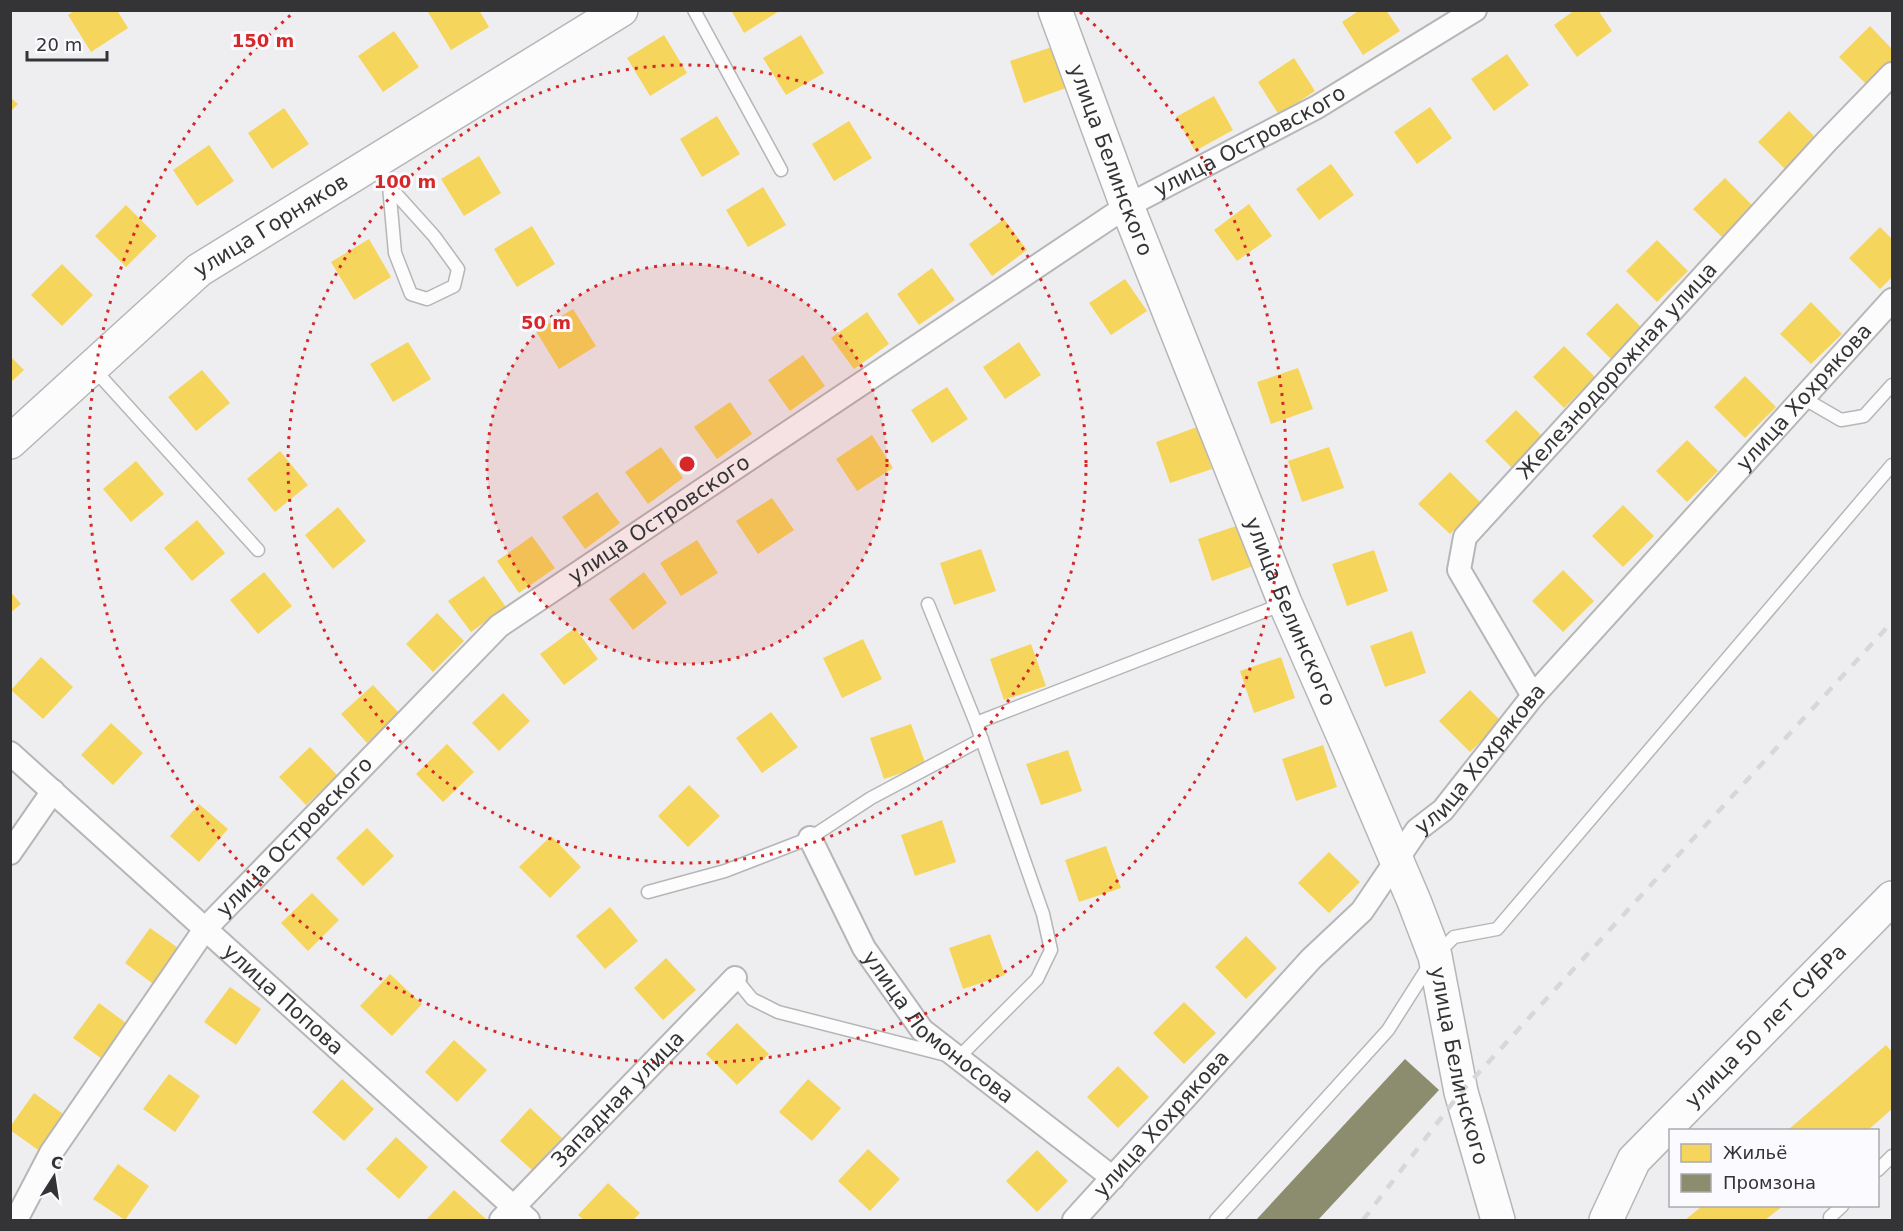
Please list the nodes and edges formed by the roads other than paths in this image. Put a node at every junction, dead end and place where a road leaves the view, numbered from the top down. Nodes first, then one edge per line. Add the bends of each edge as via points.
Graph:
1 (621, 10) edge
2 (694, 10) edge
3 (1055, 10) edge
4 (1475, 10) edge
5 (1893, 74) edge
6 (781, 170) dead end
7 (383, 173) junction
8 (1127, 206) junction
9 (1893, 300) edge
10 (91, 367) junction
11 (1893, 385) edge
12 (1803, 398) junction
13 (10, 442) edge
14 (1893, 465) edge
15 (258, 550) dead end
16 (1285, 603) junction
17 (928, 604) dead end
18 (1533, 696) junction
19 (976, 723) junction
20 (982, 739) junction
21 (10, 753) edge
22 (53, 791) junction
23 (810, 838) junction
24 (10, 853) edge
25 (1397, 862) junction
26 (648, 892) dead end
27 (1893, 897) edge
28 (205, 929) junction
29 (1435, 956) junction
30 (735, 978) joint
31 (958, 1058) junction
32 (1893, 1156) edge
33 (1879, 1169) edge
34 (1113, 1178) junction
35 (1841, 1207) edge
36 (514, 1216) edge
37 (1830, 1217) dead end
38 (16, 1221) edge
39 (1074, 1221) edge
40 (1215, 1221) edge
41 (1498, 1221) edge
42 (1606, 1221) edge

1 - 7 street, улица Горняков
2 - 6 lane
3 - 8 street, улица Белинского
4 - 8 street, улица Островского via 1317,107
5 - 18 street, Железнодорожная улица via 1466,537 1460,570
7 - 7 lane via 458,269 454,286 427,299 411,294 395,253
7 - 10 street, улица Горняков via 199,270
8 - 16 street, улица Белинского
8 - 28 street, улица Островского via 499,626
9 - 12 street, улица Хохрякова
10 - 13 street, улица Горняков
10 - 15 lane
11 - 12 lane via 1864,416 1841,420
12 - 18 street, улица Хохрякова
14 - 29 lane via 1497,929 1454,937
16 - 19 lane
16 - 25 street, улица Белинского
17 - 19 lane
18 - 25 street, улица Хохрякова via 1443,810 1417,830
19 - 20 lane
20 - 23 lane via 871,798
20 - 31 lane via 1043,914 1051,950 1037,979
21 - 22 street, улица Попова
22 - 24 street
22 - 28 street, улица Попова
23 - 26 lane via 725,871
23 - 31 street, улица Ломоносова via 864,948 922,1030
25 - 29 street, улица Белинского
25 - 34 street, улица Хохрякова via 1362,911 1311,959
27 - 42 street, улица 50 лет СУБРа via 1634,1160
28 - 36 street, улица Попова
28 - 38 street, улица Островского via 51,1154
29 - 40 lane via 1388,1030
29 - 41 street, улица Белинского via 1461,1092
30 - 31 lane via 752,999 778,1012
30 - 36 street, Западная улица
31 - 34 street, улица Ломоносова
32 - 33 lane
34 - 39 street, улица Хохрякова
35 - 37 lane

